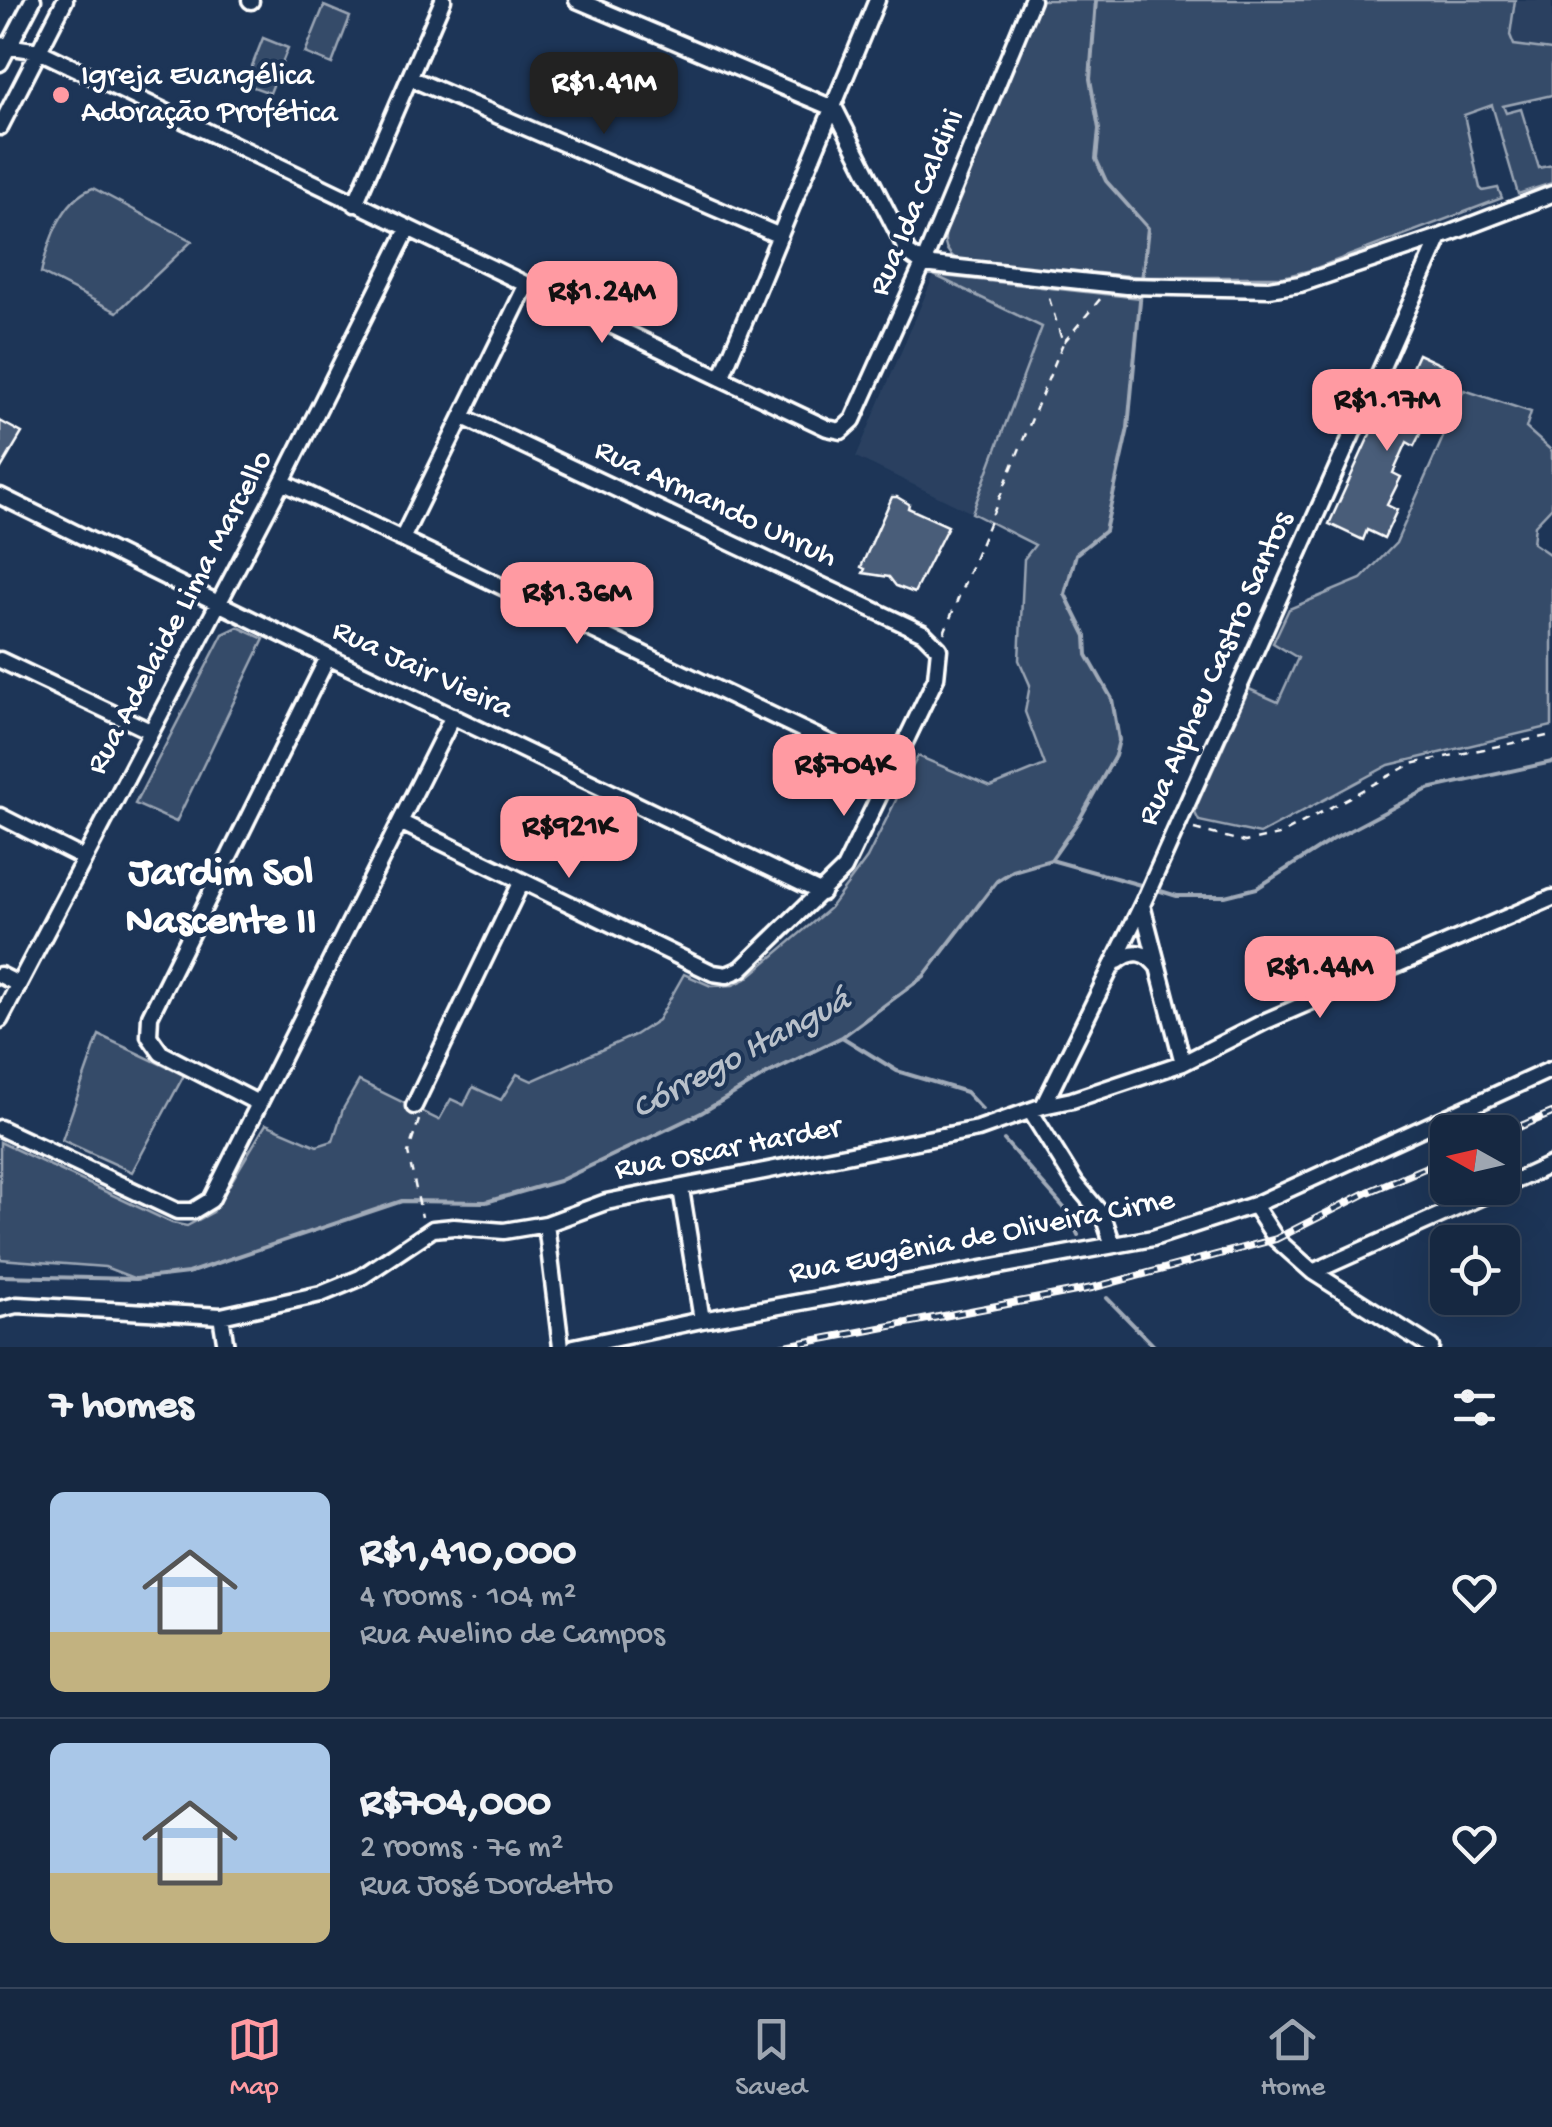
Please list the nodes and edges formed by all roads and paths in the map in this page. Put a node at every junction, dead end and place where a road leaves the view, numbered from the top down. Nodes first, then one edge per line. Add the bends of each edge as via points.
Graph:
1 (32, 0) edge
2 (66, 0) edge
3 (443, 0) edge
4 (577, 0) edge
5 (878, 0) edge
6 (1032, 0) edge
7 (4, 46) edge
8 (32, 50) junction
9 (0, 63) edge
10 (410, 78) junction
11 (835, 109) junction
12 (0, 128) edge
13 (1552, 194) edge
14 (355, 204) junction
15 (408, 229) junction
16 (780, 236) junction
17 (1440, 237) junction
18 (923, 264) junction
19 (1042, 277) junction
20 (1120, 285) junction
21 (526, 286) junction
22 (1064, 343) junction
23 (720, 378) junction
24 (464, 417) junction
25 (282, 482) junction
26 (0, 496) edge
27 (402, 539) junction
28 (218, 603) junction
29 (939, 649) junction
30 (328, 657) junction
31 (0, 660) edge
32 (453, 716) junction
33 (150, 731) junction
34 (1552, 735) edge
35 (891, 772) junction
36 (0, 816) edge
37 (402, 823) junction
38 (1178, 825) junction
39 (83, 858) junction
40 (521, 883) junction
41 (822, 893) junction
42 (1552, 898) edge
43 (1143, 903) junction
44 (1158, 968) junction
45 (1110, 972) junction
46 (0, 975) edge
47 (18, 984) junction
48 (0, 1020) edge
49 (1183, 1062) junction
50 (1552, 1069) edge
51 (258, 1104) junction
52 (414, 1106) joint
53 (1037, 1109) junction
54 (0, 1128) edge
55 (1552, 1164) edge
56 (1520, 1179) edge
57 (681, 1188) junction
58 (1254, 1205) junction
59 (1462, 1205) edge
60 (420, 1214) dead end
61 (546, 1224) junction
62 (1113, 1245) junction
63 (1313, 1272) junction
64 (0, 1309) edge
65 (221, 1316) junction
66 (702, 1320) junction
67 (226, 1347) edge
68 (561, 1347) edge
69 (574, 1347) edge
70 (1431, 1347) edge

1 - 7 street
2 - 8 street
3 - 10 street
4 - 11 street
5 - 11 street
6 - 18 street, Rua Ida Caldini
7 - 8 street
7 - 9 street
8 - 12 street via 28,74
8 - 14 street
10 - 14 street
10 - 16 street
11 - 16 street
11 - 18 street via 908,254
13 - 17 street
14 - 15 street
15 - 21 street
15 - 25 street, Rua Adelaide Lima Marcello
16 - 23 street
17 - 20 street via 1300,284 1256,290
17 - 38 street, Rua Alpheu Castro Santos
18 - 19 street
18 - 23 street, Rua Ida Caldini via 849,426 827,428
19 - 20 street
19 - 22 path
20 - 22 path
21 - 23 street
21 - 24 street
22 - 29 path
24 - 27 street
24 - 29 street, Rua Armando Unruh via 922,633
25 - 27 street
25 - 28 street, Rua Adelaide Lima Marcello
26 - 28 street, Rua Jair Vieira
27 - 35 street
28 - 30 street, Rua Jair Vieira
28 - 33 street, Rua Adelaide Lima Marcello
29 - 35 street via 936,678
30 - 32 street, Rua Jair Vieira
30 - 51 street via 150,1016 149,1036 161,1053
31 - 33 street
32 - 37 street
32 - 41 street, Rua Jair Vieira
33 - 39 street, Rua Adelaide Lima Marcello
34 - 38 path via 1411,764 1278,836 1246,842
35 - 41 street via 844,869
36 - 39 street
37 - 40 street
37 - 51 street
38 - 43 street, Rua Alpheu Castro Santos
39 - 47 street, Rua Adelaide Lima Marcello
40 - 41 street via 727,974 741,969
40 - 52 street
42 - 49 street, Rua Oscar Harder
43 - 44 street
43 - 45 street, Rua Alpheu Castro Santos
44 - 45 street via 1136,952
44 - 49 street
45 - 53 street, Rua Alpheu Castro Santos
46 - 47 street
47 - 48 street, Rua Adelaide Lima Marcello
49 - 53 street, Rua Oscar Harder
50 - 58 street, Rua Eugênia de Oliveira Cirne
51 - 54 street via 212,1200 193,1211 176,1211
52 - 60 path via 420,1123 408,1153
53 - 57 street, Rua Oscar Harder via 978,1129
53 - 62 street via 1076,1184 1103,1216
55 - 56 street
57 - 61 street, Rua Oscar Harder via 606,1202
57 - 66 street
58 - 62 street, Rua Eugênia de Oliveira Cirne
58 - 63 street via 1276,1240
59 - 63 street
61 - 65 street, Rua Oscar Harder via 432,1230 360,1278 321,1294
61 - 68 street
62 - 66 street, Rua Eugênia de Oliveira Cirne
63 - 70 street
64 - 65 street, Rua Oscar Harder
65 - 67 street
66 - 69 street, Rua Eugênia de Oliveira Cirne

